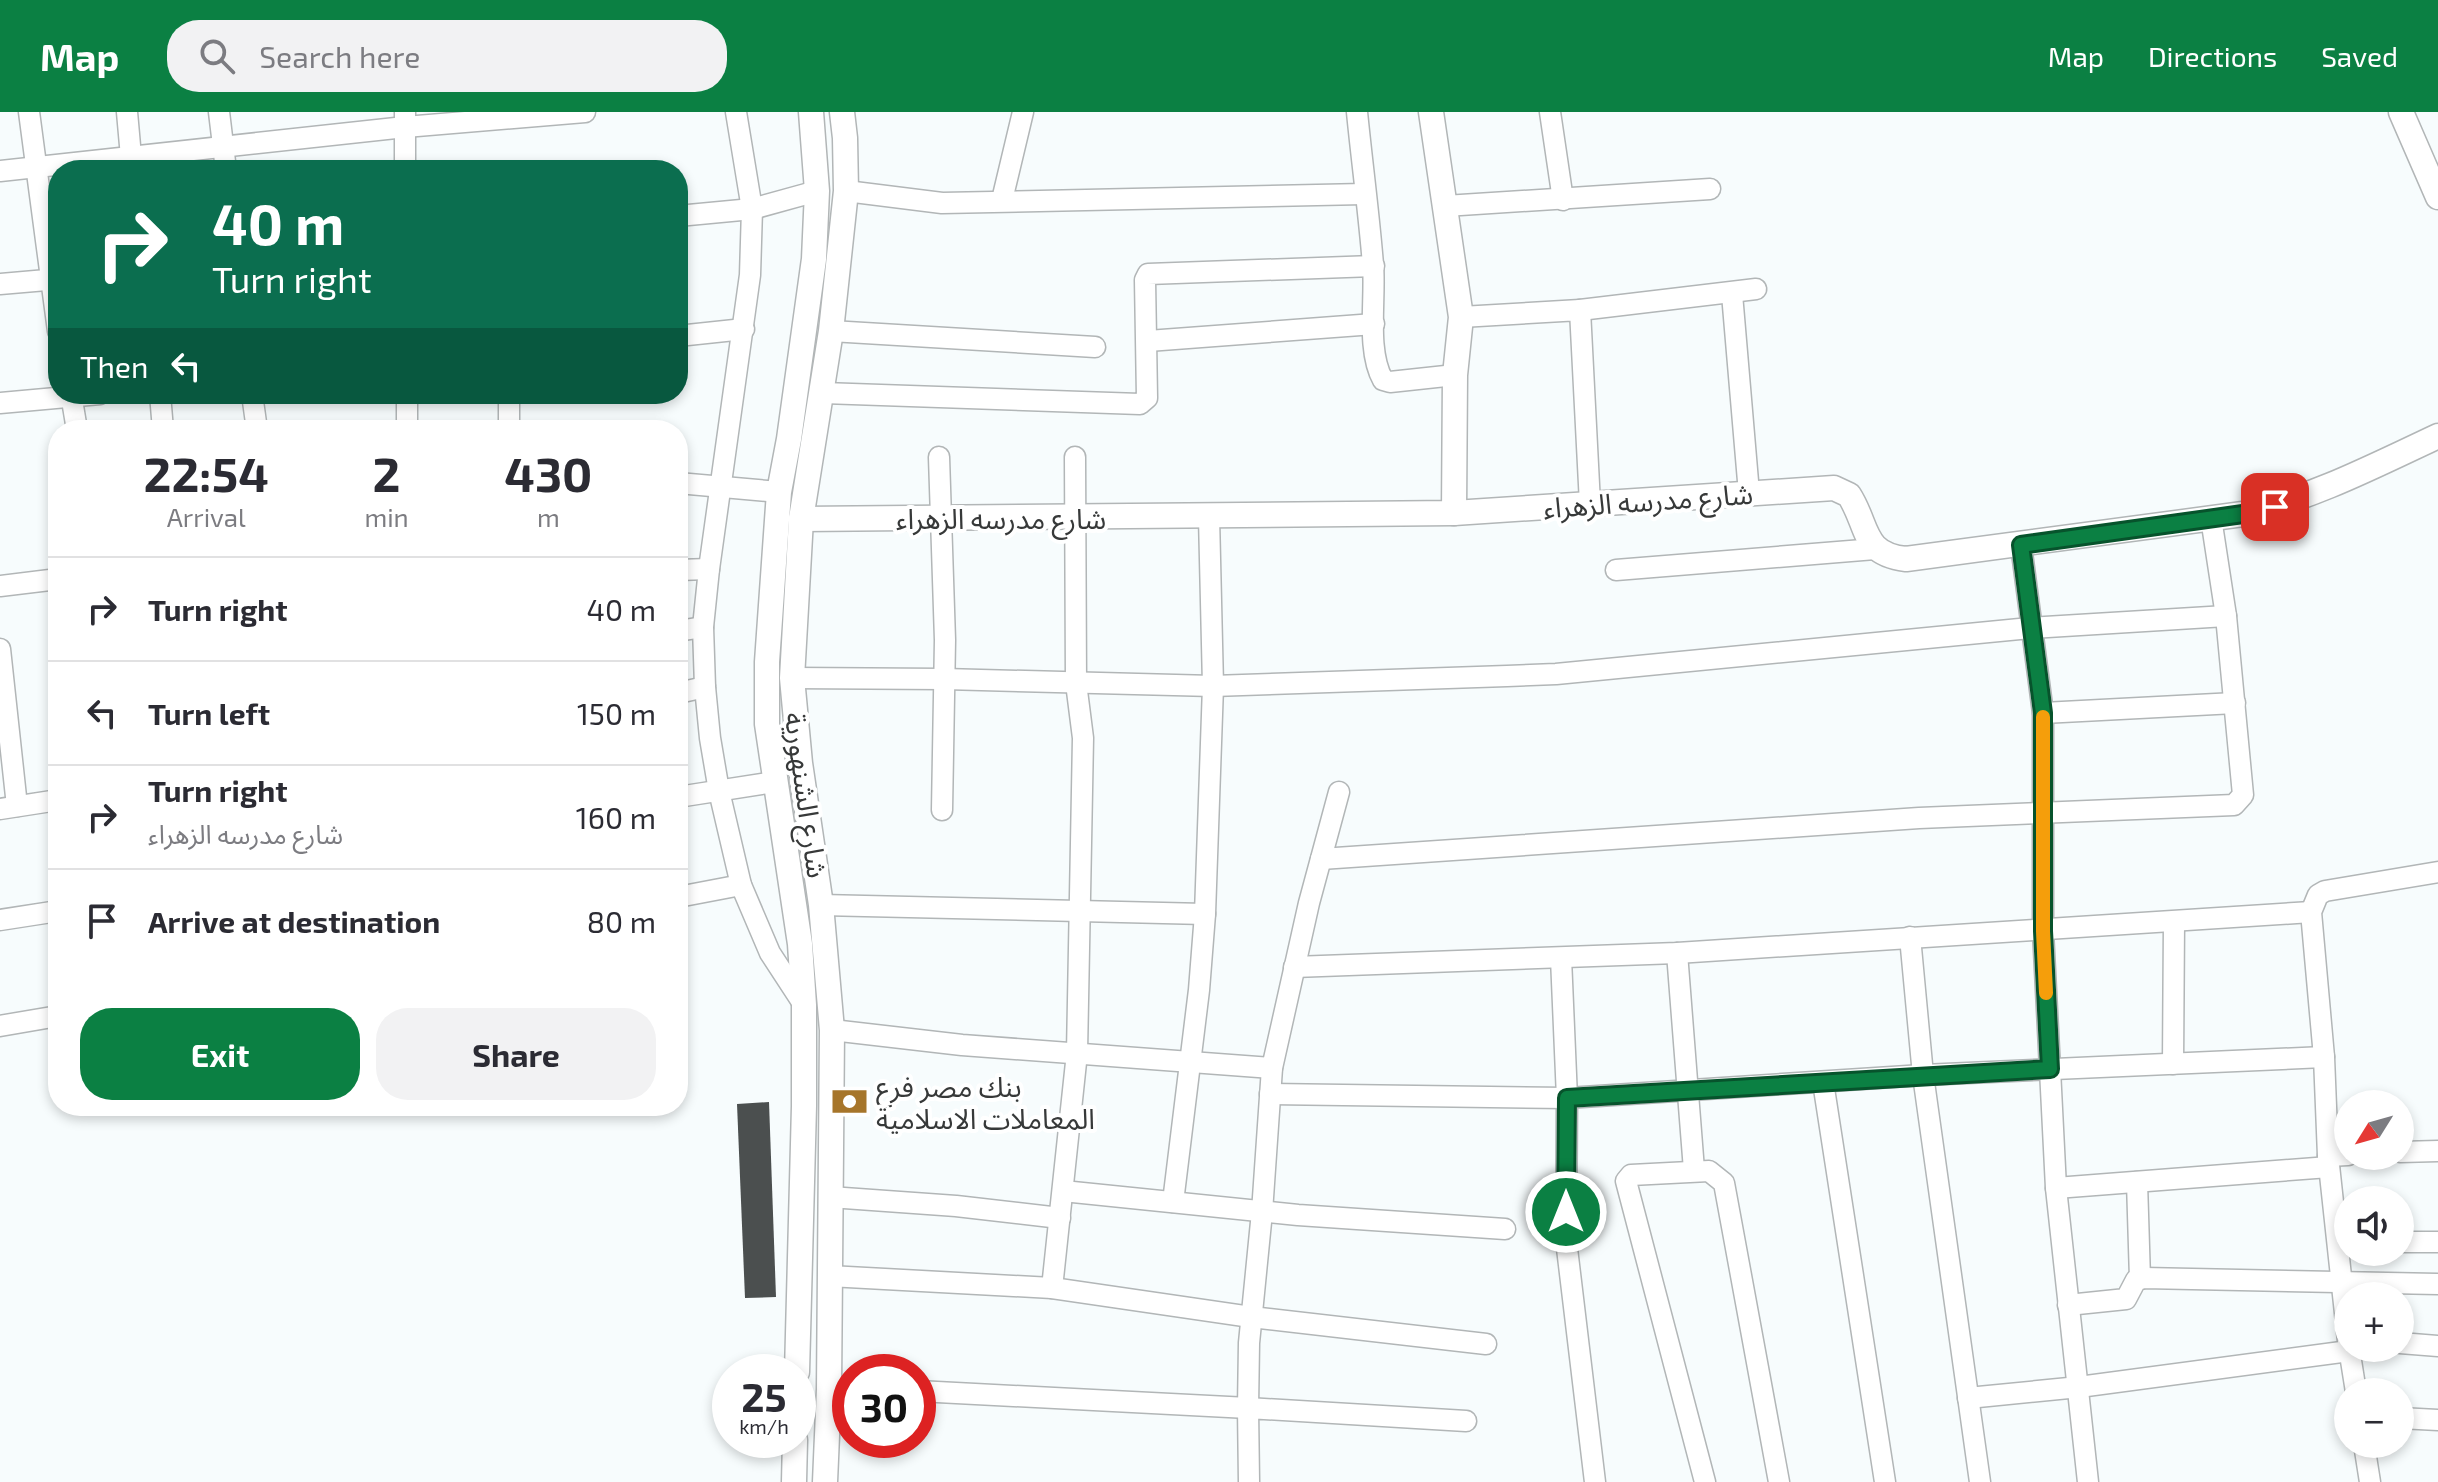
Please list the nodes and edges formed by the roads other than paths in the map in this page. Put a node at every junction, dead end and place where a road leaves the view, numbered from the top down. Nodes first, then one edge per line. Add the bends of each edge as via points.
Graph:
1 (29, 112) edge
2 (127, 112) edge
3 (219, 112) edge
4 (585, 112) edge
5 (736, 112) edge
6 (811, 112) edge
7 (842, 112) edge
8 (1023, 112) edge
9 (1357, 112) edge
10 (1431, 112) edge
11 (1550, 112) edge
12 (2401, 112) edge
13 (405, 120) edge
14 (223, 147) junction
15 (132, 160) edge
16 (153, 160) edge
17 (225, 160) edge
18 (405, 160) edge
19 (38, 168) junction
20 (48, 168) edge
21 (0, 171) edge
22 (1710, 189) dead end
23 (817, 191) junction
24 (846, 191) junction
25 (1364, 194) junction
26 (2438, 197) edge
27 (1002, 200) junction
28 (1563, 200) junction
29 (1445, 206) junction
30 (752, 209) junction
31 (688, 215) edge
32 (48, 237) edge
33 (1374, 266) junction
34 (48, 280) edge
35 (0, 284) edge
36 (1756, 289) dead end
37 (1732, 294) junction
38 (1580, 310) junction
39 (1461, 317) junction
40 (1374, 324) junction
41 (744, 329) junction
42 (831, 331) junction
43 (688, 335) edge
44 (1148, 341) junction
45 (1095, 347) dead end
46 (1455, 375) junction
47 (823, 393) junction
48 (48, 398) edge
49 (0, 403) edge
50 (2438, 436) edge
51 (939, 457) dead end
52 (1075, 457) dead end
53 (688, 483) edge
54 (721, 485) junction
55 (779, 492) junction
56 (1749, 493) junction
57 (1590, 504) junction
58 (1454, 513) junction
59 (1209, 517) junction
60 (941, 518) junction
61 (1075, 518) junction
62 (2211, 518) junction
63 (801, 519) junction
64 (2021, 545) junction
65 (1875, 549) junction
66 (709, 569) junction
67 (688, 570) edge
68 (1616, 570) dead end
69 (48, 580) edge
70 (0, 586) edge
71 (2226, 616) junction
72 (703, 627) junction
73 (2030, 628) junction
74 (688, 629) edge
75 (0, 649) edge
76 (792, 678) junction
77 (944, 679) junction
78 (1076, 683) junction
79 (1213, 686) junction
80 (705, 687) junction
81 (688, 691) edge
82 (2235, 703) junction
83 (2043, 713) junction
84 (774, 782) junction
85 (719, 791) junction
86 (1339, 792) dead end
87 (688, 796) edge
88 (48, 802) edge
89 (8, 808) edge
90 (942, 810) dead end
91 (2043, 813) junction
92 (1321, 859) junction
93 (2438, 872) edge
94 (741, 885) junction
95 (688, 895) edge
96 (821, 905) junction
97 (2311, 912) junction
98 (48, 913) edge
99 (1080, 913) junction
100 (1205, 914) junction
101 (0, 920) edge
102 (2174, 922) junction
103 (2043, 931) junction
104 (1910, 937) junction
105 (1677, 953) junction
106 (1561, 958) junction
107 (1294, 967) junction
108 (804, 1005) junction
109 (48, 1018) edge
110 (0, 1026) edge
111 (832, 1030) junction
112 (1077, 1053) junction
113 (2324, 1057) junction
114 (1189, 1060) junction
115 (2173, 1064) junction
116 (1272, 1068) junction
117 (2050, 1069) junction
118 (1923, 1075) junction
119 (1823, 1082) junction
120 (1689, 1090) junction
121 (1270, 1094) junction
122 (1567, 1098) junction
123 (2334, 1150) edge
124 (2438, 1151) edge
125 (2414, 1152) edge
126 (2334, 1159) edge
127 (1694, 1170) junction
128 (2137, 1182) junction
129 (2056, 1188) junction
130 (1063, 1191) junction
131 (830, 1197) junction
132 (1173, 1202) junction
133 (1262, 1212) junction
134 (1060, 1218) junction
135 (1505, 1229) dead end
136 (2414, 1242) edge
137 (2438, 1242) edge
138 (829, 1276) junction
139 (2140, 1279) junction
140 (2334, 1284) edge
141 (2414, 1284) edge
142 (2438, 1284) edge
143 (1052, 1288) junction
144 (2068, 1305) junction
145 (1251, 1317) junction
146 (1486, 1344) dead end
147 (2414, 1344) edge
148 (2438, 1346) edge
149 (2334, 1349) edge
150 (797, 1354) edge
151 (837, 1354) edge
152 (2079, 1387) junction
153 (936, 1392) edge
154 (1968, 1398) junction
155 (1248, 1408) junction
156 (2414, 1419) edge
157 (2438, 1420) edge
158 (1466, 1421) dead end
159 (832, 1439) edge
160 (795, 1458) edge
161 (2366, 1458) edge
162 (794, 1482) edge
163 (825, 1482) edge
164 (1249, 1482) edge
165 (1595, 1482) edge
166 (1705, 1482) edge
167 (1779, 1482) edge
168 (1885, 1482) edge
169 (1980, 1482) edge
170 (2088, 1482) edge
171 (2370, 1482) edge

1 - 19 street
2 - 15 street
3 - 14 street
4 - 13 street
5 - 30 street
6 - 23 street, شارع الشنهورية
7 - 24 street, شارع الشنهورية
8 - 27 street
9 - 25 street
10 - 29 street
11 - 28 street
12 - 26 street
13 - 14 street
13 - 18 street
14 - 16 street
14 - 17 street
19 - 20 street
19 - 21 street
19 - 32 street
22 - 28 street
23 - 30 street
23 - 55 street, شارع الشنهورية via 814,259
24 - 27 street via 942,203
24 - 42 street, شارع الشنهورية
25 - 27 street
25 - 33 street
28 - 29 street
29 - 39 street
30 - 31 street
30 - 41 street
33 - 40 street
33 - 44 street via 1148,274
34 - 35 street
36 - 37 street
37 - 38 street
37 - 56 street
38 - 39 street
38 - 57 street
39 - 46 street
40 - 44 street
40 - 46 street via 1383,380
41 - 43 street
41 - 54 street
42 - 45 street
42 - 47 street, شارع الشنهورية
44 - 47 street via 1147,398 1140,404
46 - 58 street
47 - 63 street, شارع الشنهورية
48 - 49 street
50 - 62 street via 2307,496
51 - 60 street
52 - 61 street
53 - 54 street
54 - 55 street
54 - 66 street
55 - 84 street, شارع الشنهورية via 767,662
56 - 57 street, شارع مدرسه الزهراء
56 - 65 street, شارع مدرسه الزهراء via 1842,489
57 - 58 street, شارع مدرسه الزهراء
58 - 59 street, شارع مدرسه الزهراء
59 - 61 street, شارع مدرسه الزهراء
59 - 79 street
60 - 61 street, شارع مدرسه الزهراء
60 - 63 street, شارع مدرسه الزهراء
60 - 77 street
61 - 78 street
62 - 64 street
62 - 71 street
63 - 76 street, شارع الشنهورية
64 - 65 street via 1906,559
64 - 73 street
65 - 68 street
66 - 67 street
66 - 72 street
69 - 70 street
71 - 73 street
71 - 82 street
72 - 74 street
72 - 80 street
73 - 79 street via 1556,674
73 - 83 street
75 - 89 street
76 - 77 street
76 - 96 street, شارع الشنهورية
77 - 78 street
77 - 90 street
78 - 79 street
78 - 99 street via 1083,738
79 - 100 street
80 - 81 street
80 - 85 street
82 - 83 street
82 - 91 street via 2243,795 2234,805
83 - 91 street
84 - 85 street
84 - 108 street, شارع الشنهورية via 800,944
85 - 87 street
85 - 94 street
86 - 92 street
88 - 89 street
91 - 92 street
91 - 103 street
92 - 107 street
93 - 97 street via 2325,891
94 - 95 street
94 - 108 street via 770,953
96 - 99 street
96 - 111 street, شارع الشنهورية
97 - 102 street
97 - 113 street
98 - 101 street
99 - 100 street
99 - 112 street
100 - 114 street
102 - 103 street
102 - 115 street
103 - 104 street
103 - 117 street
104 - 105 street
104 - 118 street
105 - 106 street
105 - 120 street
106 - 107 street
106 - 122 street
107 - 116 street
108 - 150 street, شارع الشنهورية
109 - 110 street
111 - 112 street
111 - 131 street, شارع الشنهورية
112 - 114 street
112 - 130 street
113 - 115 street
113 - 123 street
114 - 116 street
114 - 132 street
115 - 117 street
116 - 121 street
117 - 118 street
117 - 129 street
118 - 119 street
118 - 154 street
119 - 120 street
119 - 168 street
120 - 122 street
120 - 127 street
121 - 122 street
121 - 133 street
122 - 165 street via 1566,1240
124 - 125 street
126 - 128 street
127 - 166 street via 1631,1175 1626,1181
127 - 167 street via 1709,1171 1724,1183
128 - 129 street
128 - 139 street
129 - 144 street
130 - 132 street
130 - 134 street
131 - 134 street
131 - 138 street, شارع الشنهورية
132 - 133 street
133 - 135 street
133 - 145 street
134 - 143 street
136 - 137 street
138 - 143 street
138 - 151 street, شارع الشنهورية
139 - 140 street
139 - 144 street via 2126,1299
141 - 142 street
143 - 145 street
144 - 152 street
145 - 146 street
145 - 155 street
147 - 148 street
149 - 152 street
152 - 154 street
152 - 170 street
153 - 155 street
154 - 169 street
155 - 158 street
155 - 164 street
156 - 157 street
159 - 163 street, شارع الشنهورية
160 - 162 street
161 - 171 street

